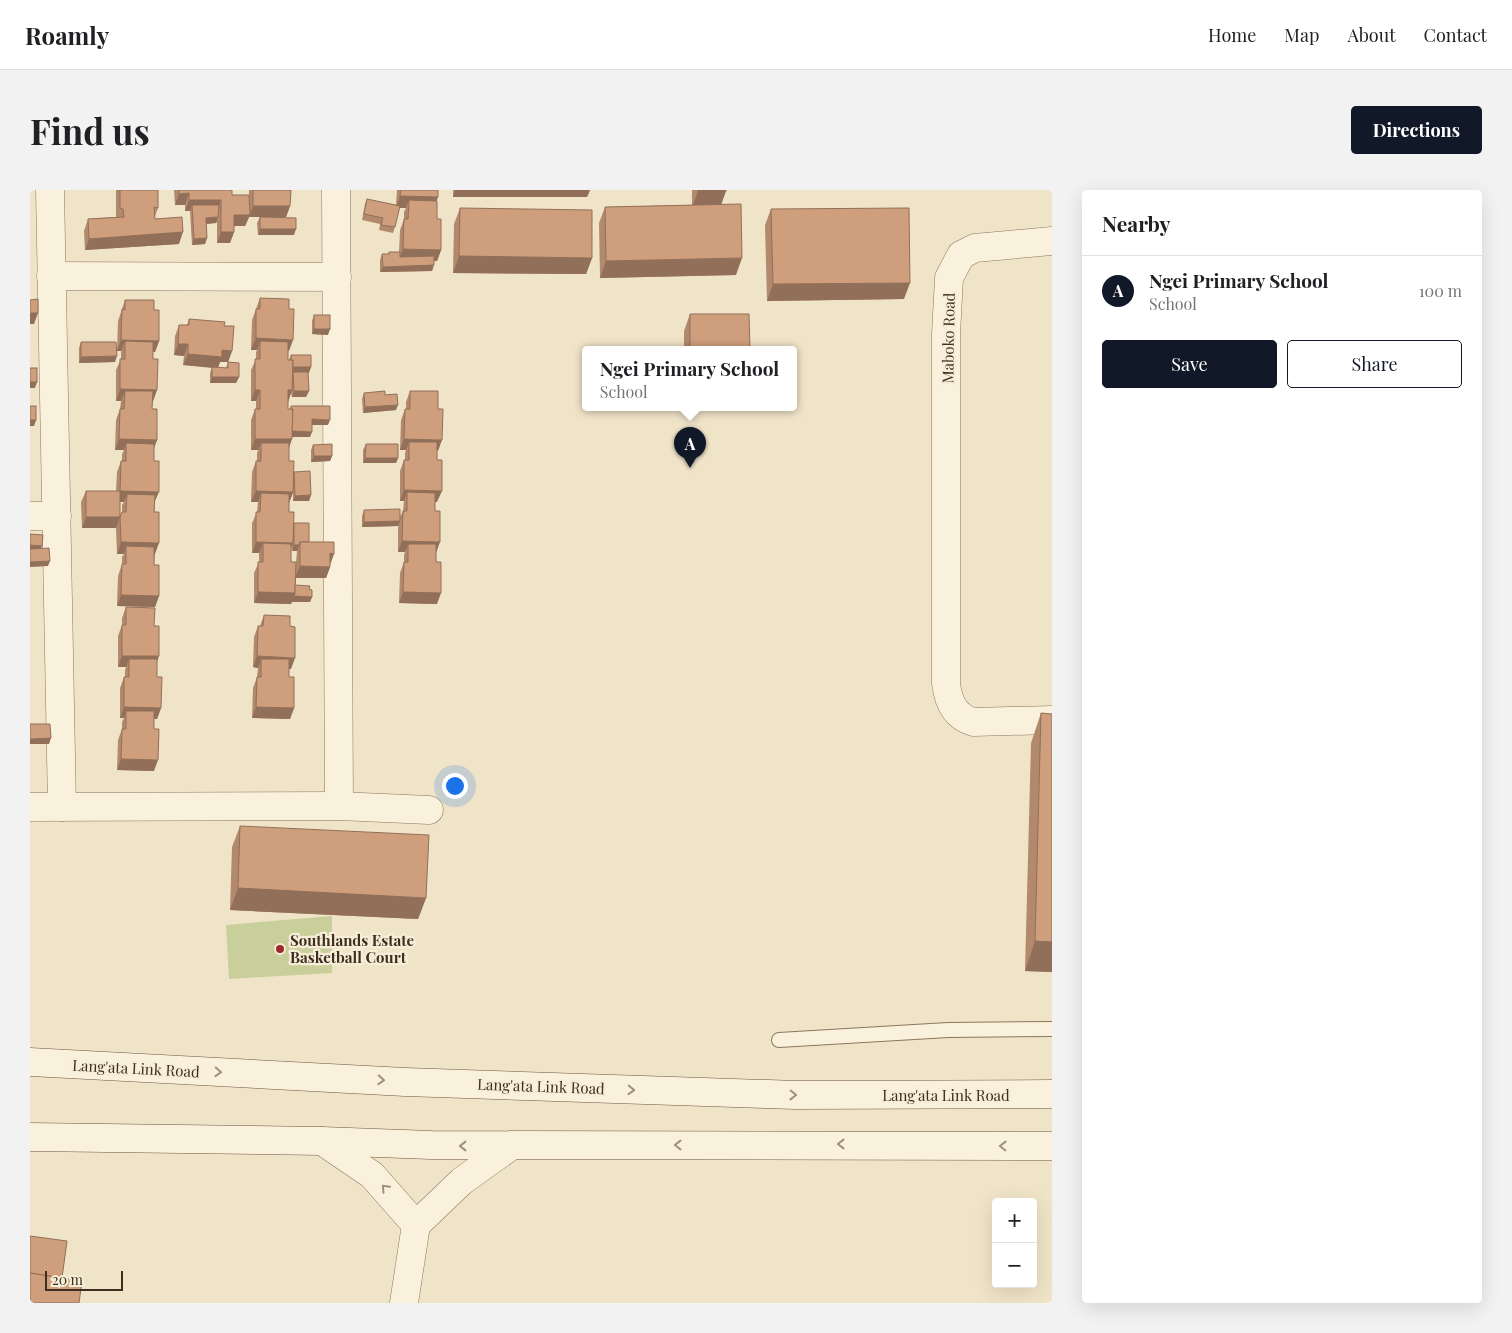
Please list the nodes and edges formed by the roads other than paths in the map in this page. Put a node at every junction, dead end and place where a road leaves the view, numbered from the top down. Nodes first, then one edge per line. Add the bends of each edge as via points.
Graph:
1 (50, 190) edge
2 (336, 190) edge
3 (1052, 241) edge
4 (51, 276) junction
5 (337, 277) junction
6 (30, 516) edge
7 (57, 516) junction
8 (1052, 720) edge
9 (339, 806) junction
10 (30, 807) edge
11 (62, 807) junction
12 (429, 810) dead end
13 (1052, 1029) edge
14 (779, 1040) dead end
15 (30, 1062) edge
16 (1052, 1094) edge
17 (30, 1137) edge
18 (322, 1141) junction
19 (511, 1146) junction
20 (1052, 1146) edge
21 (416, 1225) junction
22 (404, 1303) edge

1 - 4 street
2 - 5 street
3 - 8 street, Maboko Road via 975,248 961,255 953,266 949,278 946,334 945,518 946,683 951,705 965,720 972,722
4 - 5 street
4 - 7 street
5 - 9 street
6 - 7 street
7 - 11 street
9 - 11 street
9 - 12 street
10 - 11 street
13 - 14 lane via 948,1030
15 -> 16 street, Lang'ata Link Road via 405,1082 796,1095
17 - 18 street
19 -> 18 street
21 -> 18 street via 372,1175
20 -> 19 street
19 - 21 street via 462,1181
21 - 22 street

